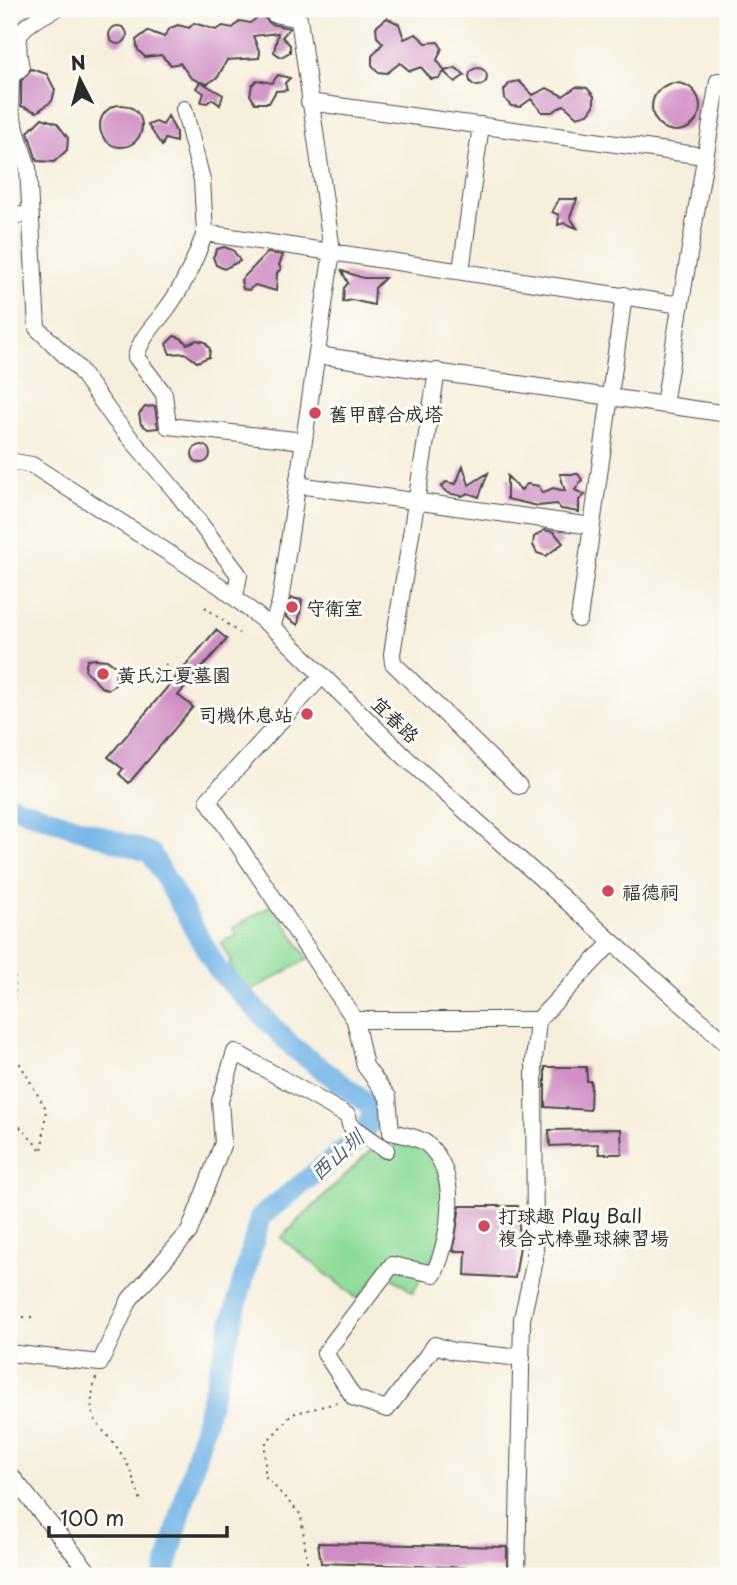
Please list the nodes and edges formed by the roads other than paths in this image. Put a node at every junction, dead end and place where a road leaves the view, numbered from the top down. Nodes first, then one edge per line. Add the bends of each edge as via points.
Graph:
1 (55, 9) edge
2 (274, 14) dead end
3 (728, 82) edge
4 (309, 102) junction
5 (184, 109) dead end
6 (481, 125) junction
7 (704, 156) junction
8 (29, 214) junction
9 (9, 216) edge
10 (205, 233) junction
11 (332, 251) junction
12 (461, 271) junction
13 (624, 295) junction
14 (681, 305) junction
15 (317, 355) junction
16 (437, 371) junction
17 (610, 395) junction
18 (664, 404) junction
19 (728, 414) edge
20 (304, 441) junction
21 (9, 461) edge
22 (298, 485) junction
23 (416, 502) junction
24 (592, 526) junction
25 (235, 597) junction
26 (579, 619) dead end
27 (272, 627) junction
28 (322, 676) junction
29 (519, 786) dead end
30 (612, 942) junction
31 (355, 1020) junction
32 (538, 1020) junction
33 (728, 1045) edge
34 (386, 1150) dead end
35 (9, 1353) edge
36 (522, 1358) junction
37 (9, 1473) edge
38 (92, 1576) edge
39 (517, 1576) edge

1 - 8 street via 22,27 16,42 21,68 11,76 10,110 29,168
2 - 4 street via 299,19
3 - 7 street via 718,81
4 - 6 street
4 - 11 street
5 - 10 street via 202,180
6 - 7 street
6 - 12 street
7 - 14 street
8 - 9 street
8 - 25 street via 37,328 78,368 239,575
10 - 11 street
10 - 20 street via 191,270 139,342 136,357 164,394 168,426
11 - 12 street
11 - 15 street
12 - 13 street
13 - 14 street
13 - 17 street
14 - 18 street
15 - 16 street
15 - 20 street
16 - 17 street
16 - 23 street
17 - 18 street
17 - 24 street
18 - 19 street
20 - 22 street
21 - 25 street, 宜春路 via 32,465
22 - 23 street
22 - 27 street
23 - 24 street
23 - 29 street via 393,663
24 - 26 street
25 - 27 street, 宜春路
27 - 28 street, 宜春路
28 - 30 street, 宜春路 via 407,759
28 - 31 street via 208,800
30 - 32 street
30 - 33 street, 宜春路
31 - 32 street
31 - 36 street via 365,1066 388,1097 391,1132 425,1142 444,1169 448,1194 443,1255 434,1274 392,1265 325,1353 354,1398 387,1409 435,1345
32 - 36 street via 535,1260 522,1319
34 - 35 street via 350,1125 348,1116 235,1052 220,1101 223,1143 190,1232 130,1299 100,1363
36 - 39 street
37 - 38 street

